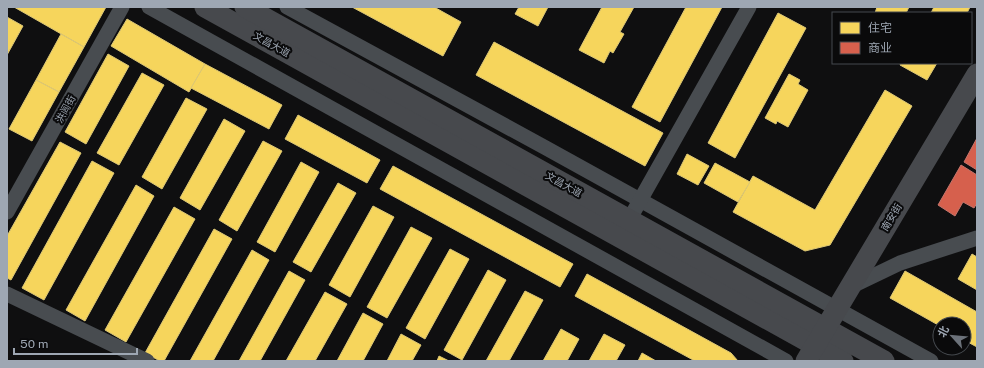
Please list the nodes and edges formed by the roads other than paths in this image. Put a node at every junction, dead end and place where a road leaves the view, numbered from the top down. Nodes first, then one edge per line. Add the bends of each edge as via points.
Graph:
1 (122, 7) edge
2 (149, 7) edge
3 (205, 7) edge
4 (245, 7) edge
5 (286, 7) edge
6 (749, 7) edge
7 (977, 74) edge
8 (640, 200) junction
9 (7, 212) edge
10 (629, 220) junction
11 (977, 238) edge
12 (850, 287) junction
13 (7, 294) edge
14 (837, 309) junction
15 (815, 345) edge
16 (147, 361) edge
17 (786, 361) edge
18 (843, 361) edge
19 (884, 361) edge
20 (931, 361) edge

1 - 9 street, 洪闾街
2 - 17 street
3 - 15 main road, 文昌大道
4 - 10 main road, 文昌大道
5 - 8 street
6 - 8 street
7 - 12 main road, 南安街
8 - 10 street
8 - 14 street
10 - 15 main road, 文昌大道
11 - 12 street via 900,263
12 - 14 main road, 南安街
13 - 16 street
14 - 15 main road, 南安街
14 - 20 street
15 - 18 main road, 文昌大道
15 - 19 main road, 文昌大道

